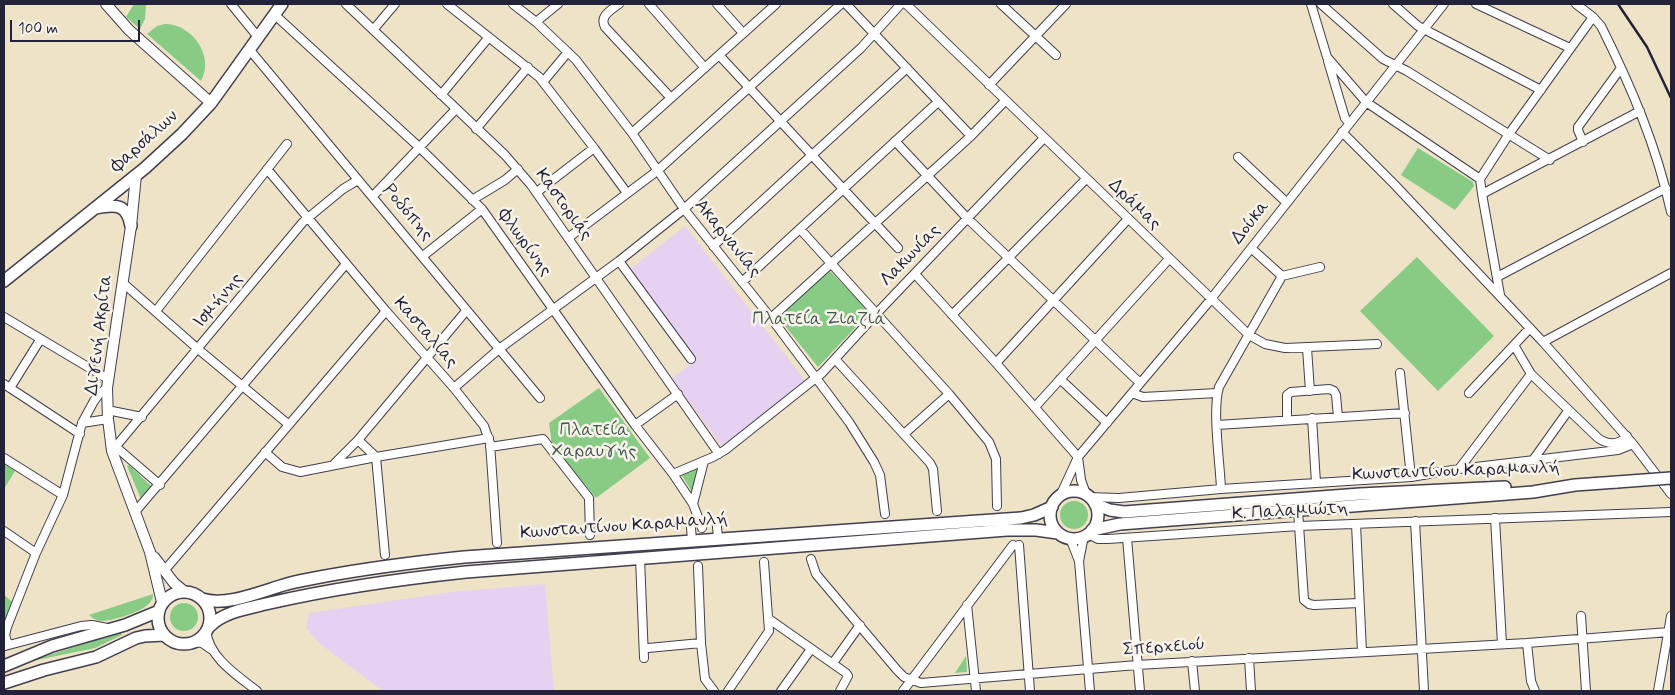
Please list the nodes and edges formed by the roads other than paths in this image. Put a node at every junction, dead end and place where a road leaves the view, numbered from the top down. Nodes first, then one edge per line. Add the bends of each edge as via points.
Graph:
1 (106, 4) edge
2 (231, 4) edge
3 (282, 4) edge
4 (346, 4) edge
5 (395, 4) edge
6 (447, 4) edge
7 (512, 4) edge
8 (558, 4) edge
9 (619, 4) edge
10 (649, 4) edge
11 (718, 4) edge
12 (776, 4) edge
13 (841, 4) edge
14 (846, 4) edge
15 (901, 4) edge
16 (906, 4) edge
17 (1001, 4) edge
18 (1066, 4) edge
19 (1311, 4) edge
20 (1321, 4) edge
21 (1393, 4) edge
22 (1444, 4) edge
23 (1476, 4) edge
24 (1576, 4) edge
25 (275, 15) junction
26 (1593, 17) junction
27 (536, 22) junction
28 (1423, 29) junction
29 (373, 30) junction
30 (743, 33) junction
31 (874, 34) junction
32 (1035, 36) junction
33 (258, 37) junction
34 (490, 37) junction
35 (1570, 48) junction
36 (249, 49) junction
37 (568, 52) junction
38 (720, 55) junction
39 (1056, 56) dead end
40 (1327, 56) junction
41 (1394, 66) junction
42 (528, 67) junction
43 (705, 68) junction
44 (907, 68) junction
45 (1621, 68) junction
46 (543, 82) junction
47 (989, 85) junction
48 (749, 86) junction
49 (1541, 90) junction
50 (441, 95) junction
51 (671, 98) junction
52 (1005, 101) junction
53 (938, 102) junction
54 (1366, 102) junction
55 (211, 103) junction
56 (456, 109) junction
57 (1640, 111) junction
58 (781, 121) junction
59 (1349, 123) junction
60 (476, 129) junction
61 (1342, 132) junction
62 (632, 133) junction
63 (1509, 134) junction
64 (971, 136) junction
65 (1044, 138) junction
66 (895, 141) junction
67 (1583, 142) junction
68 (287, 144) dead end
69 (419, 147) junction
70 (594, 148) junction
71 (812, 155) junction
72 (1238, 157) dead end
73 (1550, 160) junction
74 (267, 169) junction
75 (518, 169) junction
76 (657, 171) junction
77 (136, 175) junction
78 (928, 176) junction
79 (1086, 179) junction
80 (1480, 179) junction
81 (358, 180) junction
82 (843, 188) junction
83 (1666, 188) junction
84 (537, 192) junction
85 (627, 194) junction
86 (1482, 194) junction
87 (373, 196) junction
88 (472, 200) junction
89 (1286, 202) junction
90 (94, 208) junction
91 (482, 209) junction
92 (684, 209) junction
93 (1671, 212) edge
94 (308, 218) junction
95 (967, 218) junction
96 (1128, 219) junction
97 (875, 223) junction
98 (132, 226) junction
99 (800, 229) junction
100 (568, 238) junction
101 (713, 246) junction
102 (898, 248) dead end
103 (1251, 248) junction
104 (424, 256) junction
105 (1009, 258) junction
106 (1169, 259) junction
107 (619, 261) junction
108 (346, 264) junction
109 (831, 264) junction
110 (1320, 267) dead end
111 (1671, 273) edge
112 (915, 274) junction
113 (1282, 276) junction
114 (596, 277) junction
115 (1497, 277) junction
116 (4, 281) edge
117 (742, 282) junction
118 (123, 283) junction
119 (1500, 295) junction
120 (1210, 299) junction
121 (1053, 300) junction
122 (553, 309) junction
123 (156, 310) junction
124 (466, 310) junction
125 (386, 311) junction
126 (877, 313) junction
127 (952, 315) junction
128 (4, 317) edge
129 (771, 318) junction
130 (1530, 328) junction
131 (1249, 335) junction
132 (40, 340) junction
133 (1095, 340) junction
134 (1543, 342) junction
135 (1377, 344) dead end
136 (1514, 345) junction
137 (1307, 348) junction
138 (198, 349) junction
139 (499, 349) junction
140 (427, 357) junction
141 (691, 359) dead end
142 (835, 359) junction
143 (996, 363) junction
144 (1400, 373) dead end
145 (1531, 374) junction
146 (816, 378) junction
147 (1060, 379) junction
148 (108, 384) junction
149 (1140, 384) junction
150 (7, 386) edge
151 (244, 386) junction
152 (454, 388) junction
153 (1310, 391) junction
154 (1132, 393) junction
155 (1217, 393) junction
156 (1469, 393) dead end
157 (678, 394) junction
158 (949, 394) junction
159 (540, 398) dead end
160 (1035, 408) junction
161 (1568, 411) junction
162 (1405, 413) junction
163 (107, 414) junction
164 (142, 417) junction
165 (1338, 417) junction
166 (1312, 418) junction
167 (1287, 420) junction
168 (82, 423) junction
169 (1107, 423) junction
170 (288, 424) junction
171 (635, 425) junction
172 (1217, 426) junction
173 (80, 434) junction
174 (904, 434) junction
175 (1627, 436) junction
176 (489, 438) junction
177 (358, 440) junction
178 (1633, 444) junction
179 (490, 447) junction
180 (114, 449) junction
181 (265, 452) junction
182 (719, 454) junction
183 (376, 457) junction
184 (1078, 457) junction
185 (4, 458) edge
186 (1533, 460) junction
187 (704, 461) junction
188 (334, 464) junction
189 (1459, 469) junction
190 (674, 474) junction
191 (1411, 477) junction
192 (1671, 478) edge
193 (1316, 483) junction
194 (160, 485) junction
195 (1575, 485) junction
196 (1221, 489) junction
197 (1671, 494) edge
198 (63, 495) junction
199 (1060, 496) junction
200 (1090, 498) junction
201 (693, 504) junction
202 (997, 506) dead end
203 (1052, 507) junction
204 (937, 510) dead end
205 (1298, 510) junction
206 (135, 512) junction
207 (1671, 512) edge
208 (885, 514) dead end
209 (1495, 518) junction
210 (1415, 522) junction
211 (1356, 524) junction
212 (1299, 526) junction
213 (702, 528) dead end
214 (4, 531) edge
215 (1058, 533) junction
216 (1088, 534) junction
217 (590, 535) dead end
218 (1070, 538) junction
219 (1127, 538) junction
220 (497, 543) dead end
221 (150, 552) junction
222 (36, 553) junction
223 (385, 555) dead end
224 (640, 558) junction
225 (811, 559) dead end
226 (1080, 561) junction
227 (764, 562) dead end
228 (698, 566) dead end
229 (164, 571) junction
230 (185, 592) junction
231 (202, 599) junction
232 (1360, 603) junction
233 (967, 605) junction
234 (160, 607) junction
235 (1581, 616) dead end
236 (1671, 616) edge
237 (769, 620) junction
238 (860, 625) junction
239 (112, 629) junction
240 (208, 629) junction
241 (5, 631) edge
242 (1669, 632) junction
243 (164, 635) junction
244 (1583, 639) junction
245 (191, 642) junction
246 (701, 643) junction
247 (1527, 643) junction
248 (1502, 644) junction
249 (6, 646) edge
250 (648, 648) dead end
251 (812, 649) junction
252 (1421, 649) junction
253 (216, 652) junction
254 (1362, 652) junction
255 (644, 658) dead end
256 (1249, 658) junction
257 (1192, 661) junction
258 (833, 663) junction
259 (1137, 665) junction
260 (4, 666) edge
261 (1088, 668) junction
262 (1028, 673) junction
263 (975, 677) junction
264 (911, 680) junction
265 (4, 683) edge
266 (257, 691) edge
267 (714, 691) edge
268 (728, 691) edge
269 (781, 691) edge
270 (840, 691) edge
271 (903, 691) edge
272 (976, 691) edge
273 (1030, 691) edge
274 (1090, 691) edge
275 (1140, 691) edge
276 (1195, 691) edge
277 (1251, 691) edge
278 (1424, 691) edge
279 (1536, 691) edge
280 (1586, 691) edge
281 (1658, 691) edge

1 - 55 main road via 129,30
2 - 33 street
3 - 25 main road, Φαρσάλων
4 - 29 street, Καστοριάς
5 - 29 street
6 - 34 street
7 - 27 street, Ακαρνανίας
8 - 27 street
9 - 51 street via 603,17 602,22
10 - 43 street
11 - 30 street
12 - 30 street
13 - 48 street
14 - 31 street
15 - 31 street
16 - 47 street, Δράμας
17 - 32 street
18 - 32 street
19 - 40 street
20 - 41 street
21 - 28 street
22 - 28 street, Δούκα
23 - 35 street
24 - 26 street
25 - 33 main road, Φαρσάλων
25 - 69 street, Φλωρίνης
26 - 35 street
26 - 45 street
27 - 37 street, Ακαρνανίας
28 - 41 street, Δούκα
28 - 49 street
29 - 50 street, Καστοριάς
30 - 38 street
31 - 44 street
31 - 58 street
32 - 39 street
32 - 47 street
33 - 36 main road, Φαρσάλων
34 - 42 street
34 - 50 street
35 - 49 street
36 - 55 main road, Φαρσάλων
36 - 81 street, Ροδόπης
37 - 46 street
37 - 62 street, Ακαρνανίας
38 - 43 street
38 - 48 street
40 - 54 street
40 - 59 street
41 - 54 street, Δούκα
41 - 63 street
42 - 46 street
42 - 60 street
43 - 51 street
44 - 53 street
44 - 71 street
45 - 57 street
45 - 67 street via 1578,127
46 - 70 street
47 - 52 street, Δράμας
48 - 58 street
48 - 76 street
49 - 63 street
50 - 56 street, Καστοριάς
51 - 62 street
52 - 64 street
52 - 65 street, Δράμας
53 - 64 street
53 - 66 street
54 - 59 street, Δούκα
54 - 80 street
55 - 77 main road, Φαρσάλων
56 - 60 street, Καστοριάς
56 - 69 street
57 - 67 street
57 - 83 street
58 - 71 street
58 - 92 street
59 - 61 street, Δούκα
60 - 75 street, Καστοριάς
61 - 89 street, Δούκα
61 - 119 street
62 - 76 street, Ακαρνανίας
63 - 73 street
63 - 80 street
64 - 78 street
65 - 79 street, Δράμας
65 - 95 street, Λακωνίας
66 - 78 street
66 - 82 street
67 - 73 street
68 - 74 street
69 - 87 street
69 - 88 street, Φλωρίνης
70 - 84 street
70 - 85 street
71 - 82 street
71 - 101 street
72 - 89 street
73 - 86 street
74 - 94 street, Κασταλίας
74 - 123 street
75 - 84 street, Καστοριάς
75 - 88 street
76 - 85 street
76 - 92 street, Ακαρνανίας
77 - 90 main road, Φαρσάλων
77 - 98 main road, Διγενή Ακρίτα
78 - 95 street
78 - 97 street
79 - 96 street, Δράμας
79 - 105 street
80 - 86 street
81 - 87 street, Ροδόπης
81 - 94 street, Ισμήνης
82 - 97 street
82 - 99 street
83 - 93 street
83 - 115 street
84 - 100 street, Καστοριάς
85 - 100 street
86 - 115 street
87 - 104 street, Ροδόπης
88 - 91 street, Φλωρίνης
89 - 103 street, Δούκα
90 - 98 main road via 120,207 127,212
90 - 116 main road, Φαρσάλων
91 - 104 street
91 - 122 street, Φλωρίνης
92 - 101 street, Ακαρνανίας
92 - 107 street
94 - 108 street, Κασταλίας
94 - 138 street, Ισμήνης
95 - 105 street
95 - 112 street, Λακωνίας
96 - 106 street, Δράμας
96 - 121 street
97 - 102 street
97 - 109 street
98 - 118 main road, Διγενή Ακρίτα
99 - 109 street
99 - 117 street
100 - 114 street, Καστοριάς
101 - 117 street, Ακαρνανίας
103 - 113 street
103 - 120 street, Δούκα
104 - 124 street, Ροδόπης
105 - 121 street
105 - 127 street
106 - 120 street, Δράμας
106 - 133 street
107 - 114 street
107 - 141 street
108 - 125 street, Κασταλίας
108 - 151 street
109 - 126 street
109 - 129 street
110 - 113 street
111 - 134 street
112 - 126 street, Λακωνίας
112 - 127 street
113 - 131 street
114 - 122 street
114 - 157 street, Καστοριάς
115 - 119 street
117 - 129 street, Ακαρνανίας
118 - 123 street
118 - 148 main road, Διγενή Ακρίτα
119 - 130 street
120 - 131 street, Δράμας
120 - 149 street, Δούκα
121 - 133 street
121 - 143 street
122 - 139 street
122 - 171 street, Φλωρίνης
123 - 138 street
124 - 139 street, Ροδόπης
124 - 140 street
125 - 140 street, Κασταλίας
125 - 170 street
126 - 142 street, Λακωνίας
126 - 158 street
127 - 143 street
128 - 132 street
129 - 146 street, Ακαρνανίας
130 - 134 street
130 - 136 street
131 - 137 street, Δράμας via 1265,344
131 - 155 street
132 - 148 street
132 - 150 street
133 - 147 street
133 - 149 street
134 - 175 street
135 - 137 street, Δράμας
136 - 145 street
136 - 156 street
137 - 153 street
138 - 151 street
138 - 164 street, Ισμήνης
139 - 152 street
139 - 159 street, Ροδόπης
140 - 152 street, Κασταλίας
140 - 177 street
142 - 146 street, Λακωνίας
142 - 174 street
143 - 160 street
144 - 162 street
145 - 161 street
145 - 189 street
146 - 182 street, Λακωνίας
146 - 208 street, Ακαρνανίας via 877,467
147 - 160 street
147 - 169 street
148 - 163 main road, Διγενή Ακρίτα
148 - 168 street
149 - 154 street, Δούκα
150 - 173 street
151 - 170 street
151 - 194 street
152 - 176 street, Κασταλίας via 484,426
153 - 165 street via 1334,391
153 - 167 street via 1286,395
154 - 155 street via 1142,397
154 - 169 street, Δούκα
155 - 172 street
157 - 171 street
157 - 182 street, Καστοριάς
158 - 174 street
158 - 202 street via 994,451
160 - 184 street
161 - 175 street via 1604,442 1623,441
161 - 186 street
162 - 165 street
162 - 191 street
163 - 164 street
163 - 168 street
163 - 180 main road, Διγενή Ακρίτα
164 - 180 street, Ισμήνης
165 - 166 street
166 - 167 street
166 - 193 street
167 - 172 street
168 - 173 street
169 - 184 street, Δούκα
170 - 181 street
171 - 190 street, Φλωρίνης
172 - 196 street
173 - 198 street
174 - 204 street via 933,469
175 - 178 street
176 - 179 street, Κασταλίας
176 - 183 street
177 - 183 street
177 - 188 street
178 - 186 street, Κωνσταντίνου Καραμανλή via 1618,450
178 - 197 street
179 - 217 street via 543,439 589,498
179 - 220 street, Κασταλίας
180 - 194 street
180 - 206 main road, Διγενή Ακρίτα
181 - 188 street via 282,467 294,471
181 - 229 street
182 - 187 street, Λακωνίας
183 - 188 street
183 - 223 street
184 - 199 street, Δούκα
184 - 200 street via 1080,476
185 - 198 street
186 - 189 street, Κωνσταντίνου Καραμανλή
187 - 190 street, Λακωνίας
187 - 201 street
189 - 191 street, Κωνσταντίνου Καραμανλή
190 - 201 street, Φλωρίνης
191 - 193 street, Κωνσταντίνου Καραμανλή
192 - 195 main road, bridge
193 - 196 street, Κωνσταντίνου Καραμανλή
194 - 206 street
195 - 200 main road, Κωνσταντίνου Καραμανλή via 1360,494 1124,512 1110,510
195 - 205 main road, Κωνσταντίνου Καραμανλή via 1533,492
196 - 200 street, Κωνσταντίνου Καραμανλή
198 - 222 street
199 - 200 main road, Κωνσταντίνου Καραμανλή via 1072,491
199 - 203 main road
200 - 216 main road via 1098,516
201 - 213 street, Φλωρίνης
203 - 215 main road via 1051,519
203 - 231 main road, Κωνσταντίνου Καραμανλή via 1020,518 691,534 440,560 314,578 226,601
205 - 212 street
205 - 216 main road, Κωνσταντίνου Καραμανλή via 1120,524
206 - 221 main road, Διγενή Ακρίτα
207 - 209 street, Κ. Παλαμιώτη
209 - 210 street, Κ. Παλαμιώτη
209 - 248 street
210 - 211 street, Κ. Παλαμιώτη
210 - 252 street
211 - 212 street, Κ. Παλαμιώτη
211 - 232 street
212 - 219 street, Κ. Παλαμιώτη
212 - 232 street via 1304,600 1314,605
214 - 222 street
215 - 218 main road, Κωνσταντίνου Καραμανλή
215 - 224 main road, Κωνσταντίνου Καραμανλή via 1007,530
216 - 218 main road, Κωνσταντίνου Καραμανλή
216 - 219 street, Κ. Παλαμιώτη via 1101,539
216 - 226 street
218 - 226 street
219 - 259 street
221 - 229 main road, Διγενή Ακρίτα
221 - 234 main road, Διγενή Ακρίτα
222 - 241 street
224 - 240 main road, Κωνσταντίνου Καραμανλή via 390,581 260,606 230,614
224 - 255 street
225 - 238 street via 816,574
226 - 261 street
227 - 237 street
228 - 246 street
229 - 230 main road, Διγενή Ακρίτα
230 - 231 main road
230 - 234 main road via 173,594
231 - 240 main road via 211,615
232 - 254 street
233 - 262 street via 1016,545
233 - 263 street
233 - 264 street
234 - 239 main road
234 - 243 main road via 158,624
235 - 244 street
236 - 242 street
237 - 251 street
237 - 268 street via 769,631
238 - 258 street
238 - 264 street via 904,678
239 - 249 street via 86,625
239 - 260 main road via 52,646
240 - 245 main road
240 - 253 street via 209,644
241 - 249 street
242 - 244 street, Σπερχειού
242 - 281 street
243 - 245 main road via 176,642
243 - 265 main road via 136,638 96,657
244 - 247 street, Σπερχειού
244 - 280 street
245 - 253 street via 202,643
246 - 250 street
246 - 267 street via 705,679
247 - 248 street, Σπερχειού
247 - 279 street via 1531,681
248 - 252 street, Σπερχειού
251 - 258 street
251 - 269 street
252 - 254 street, Σπερχειού
252 - 278 street
253 - 266 street via 224,664
254 - 256 street, Σπερχειού
256 - 257 street, Σπερχειού
256 - 277 street
257 - 259 street, Σπερχειού
257 - 276 street
258 - 270 street via 848,676
259 - 261 street, Σπερχειού
259 - 275 street
261 - 262 street, Σπερχειού
261 - 274 street
262 - 263 street, Σπερχειού
262 - 273 street
263 - 264 street, Σπερχειού
263 - 272 street
264 - 271 street

